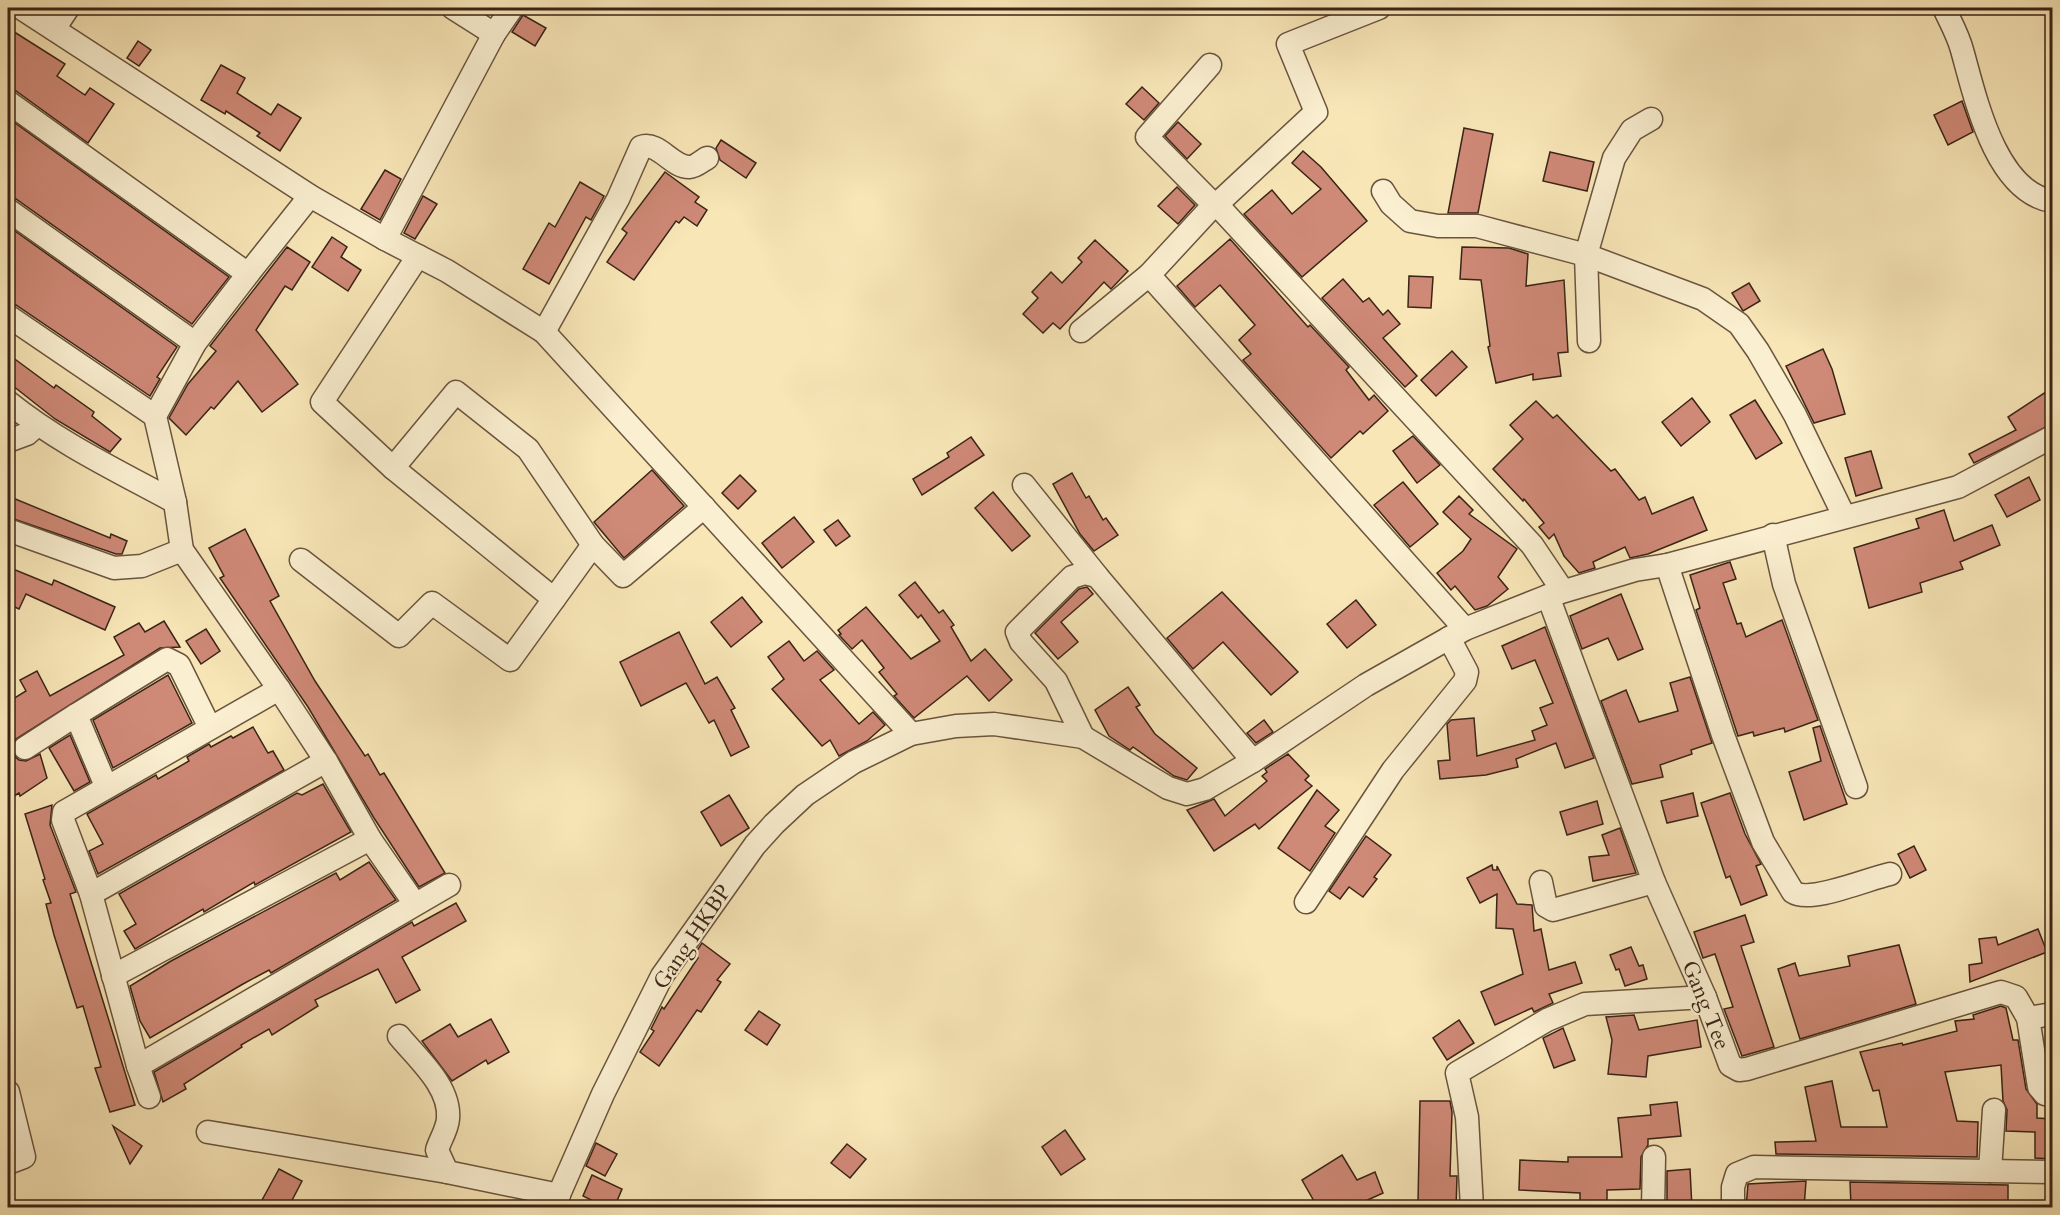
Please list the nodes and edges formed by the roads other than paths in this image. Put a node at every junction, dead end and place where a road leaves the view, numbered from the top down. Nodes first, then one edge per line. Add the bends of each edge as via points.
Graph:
1 (21, 8) edge
2 (68, 8) edge
3 (453, 8) edge
4 (512, 8) edge
5 (1379, 8) edge
6 (1944, 8) edge
7 (54, 29) junction
8 (494, 34) junction
9 (1210, 65) dead end
10 (8, 102) edge
11 (1651, 119) dead end
12 (707, 158) dead end
13 (1383, 191) dead end
14 (310, 196) junction
15 (2052, 201) edge
16 (1215, 206) junction
17 (8, 210) edge
18 (385, 239) junction
19 (1586, 255) junction
20 (418, 256) junction
21 (248, 273) junction
22 (1149, 275) junction
23 (8, 316) edge
24 (1081, 331) dead end
25 (544, 332) junction
26 (1589, 341) dead end
27 (195, 343) junction
28 (8, 402) edge
29 (154, 416) junction
30 (37, 425) junction
31 (2052, 438) edge
32 (8, 441) edge
33 (393, 468) junction
34 (1024, 484) dead end
35 (175, 502) junction
36 (704, 507) junction
37 (1844, 516) junction
38 (8, 530) edge
39 (1773, 535) junction
40 (593, 545) junction
41 (182, 550) junction
42 (301, 560) dead end
43 (1667, 565) junction
44 (1097, 576) junction
45 (1555, 594) junction
46 (554, 599) junction
47 (1457, 633) junction
48 (279, 689) junction
49 (76, 715) junction
50 (210, 728) junction
51 (911, 734) junction
52 (1083, 737) junction
53 (26, 748) dead end
54 (326, 761) junction
55 (1253, 761) junction
56 (106, 786) junction
57 (1856, 787) dead end
58 (370, 838) junction
59 (1890, 874) dead end
60 (1540, 882) dead end
61 (1654, 882) junction
62 (450, 885) dead end
63 (91, 894) junction
64 (1306, 902) dead end
65 (415, 904) junction
66 (113, 976) junction
67 (1704, 997) junction
68 (2052, 1014) edge
69 (2028, 1018) junction
70 (399, 1036) dead end
71 (138, 1066) junction
72 (8, 1092) edge
73 (2052, 1096) edge
74 (149, 1097) dead end
75 (1994, 1110) dead end
76 (208, 1132) dead end
77 (1654, 1156) dead end
78 (8, 1162) edge
79 (1990, 1171) junction
80 (447, 1172) junction
81 (2052, 1172) edge
82 (556, 1201) edge
83 (1472, 1208) edge
84 (1653, 1208) edge
85 (1732, 1208) edge

1 - 7 street
2 - 7 street
3 - 8 street
4 - 8 street
5 - 16 street via 1288,44 1316,112
6 - 15 street via 1962,48 1985,129 2009,171 2028,190
7 - 14 street
8 - 18 street
9 - 16 street, Gang Tee via 1147,137
10 - 21 street
11 - 19 street via 1632,130 1614,158
12 - 25 street via 685,166 654,148 641,147 618,199
13 - 19 street via 1399,212 1418,224 1477,226
14 - 18 street
14 - 21 street
16 - 22 street
16 - 45 street, Gang Tee via 1221,208 1532,545
17 - 27 street
18 - 20 street
19 - 26 street
19 - 37 street via 1703,299 1739,324 1795,415
20 - 25 street
20 - 33 street via 322,402
21 - 27 street
22 - 24 street
22 - 47 street
23 - 29 street
25 - 36 street
27 - 29 street
28 - 30 street
29 - 35 street
30 - 32 street via 27,434
30 - 35 street
31 - 37 street via 1958,487
33 - 40 street via 456,392 528,448
33 - 46 street
34 - 44 street
35 - 41 street
36 - 40 street via 623,576
36 - 51 street
37 - 39 street
38 - 41 street via 114,568 142,566
39 - 43 street
39 - 57 street via 1784,584
40 - 46 street
41 - 48 street
42 - 46 street via 399,636 432,603 510,660
43 - 45 street via 1635,570
43 - 59 street via 1763,842 1793,892 1817,894
44 - 52 street via 1084,573 1072,578 1017,632 1021,642 1056,681
44 - 55 street
45 - 47 street
45 - 61 street, Gang Tee
47 - 55 street via 1366,685
47 - 64 street via 1467,672 1465,681 1393,770
48 - 50 street
48 - 54 street
49 - 50 street via 167,659 179,665
49 - 53 street
49 - 56 street
50 - 56 street
51 - 52 street, Gang HKBP via 994,724
51 - 82 street, Gang HKBP via 854,762 805,795 755,845 662,976 603,1094
52 - 55 street via 1168,788 1187,794 1205,789
54 - 58 street
54 - 63 street
56 - 63 street via 64,812 63,820
58 - 65 street
58 - 66 street
60 - 61 street via 1546,906 1553,910
61 - 67 street, Gang Tee
62 - 65 street
63 - 66 street
65 - 71 street
66 - 71 street
67 - 69 street, Gang Tee via 1730,1065 1739,1070 2001,992 2016,997
67 - 83 street via 1585,1004 1547,1020 1457,1073 1467,1117
68 - 69 street
69 - 73 street, Gang Tee via 2039,1087
70 - 80 street via 444,1094 448,1121 437,1150
71 - 74 street
72 - 78 street via 24,1157
75 - 79 street
76 - 80 street
77 - 84 street
79 - 81 street
79 - 85 street via 1754,1167 1737,1174 1732,1187
80 - 82 street

